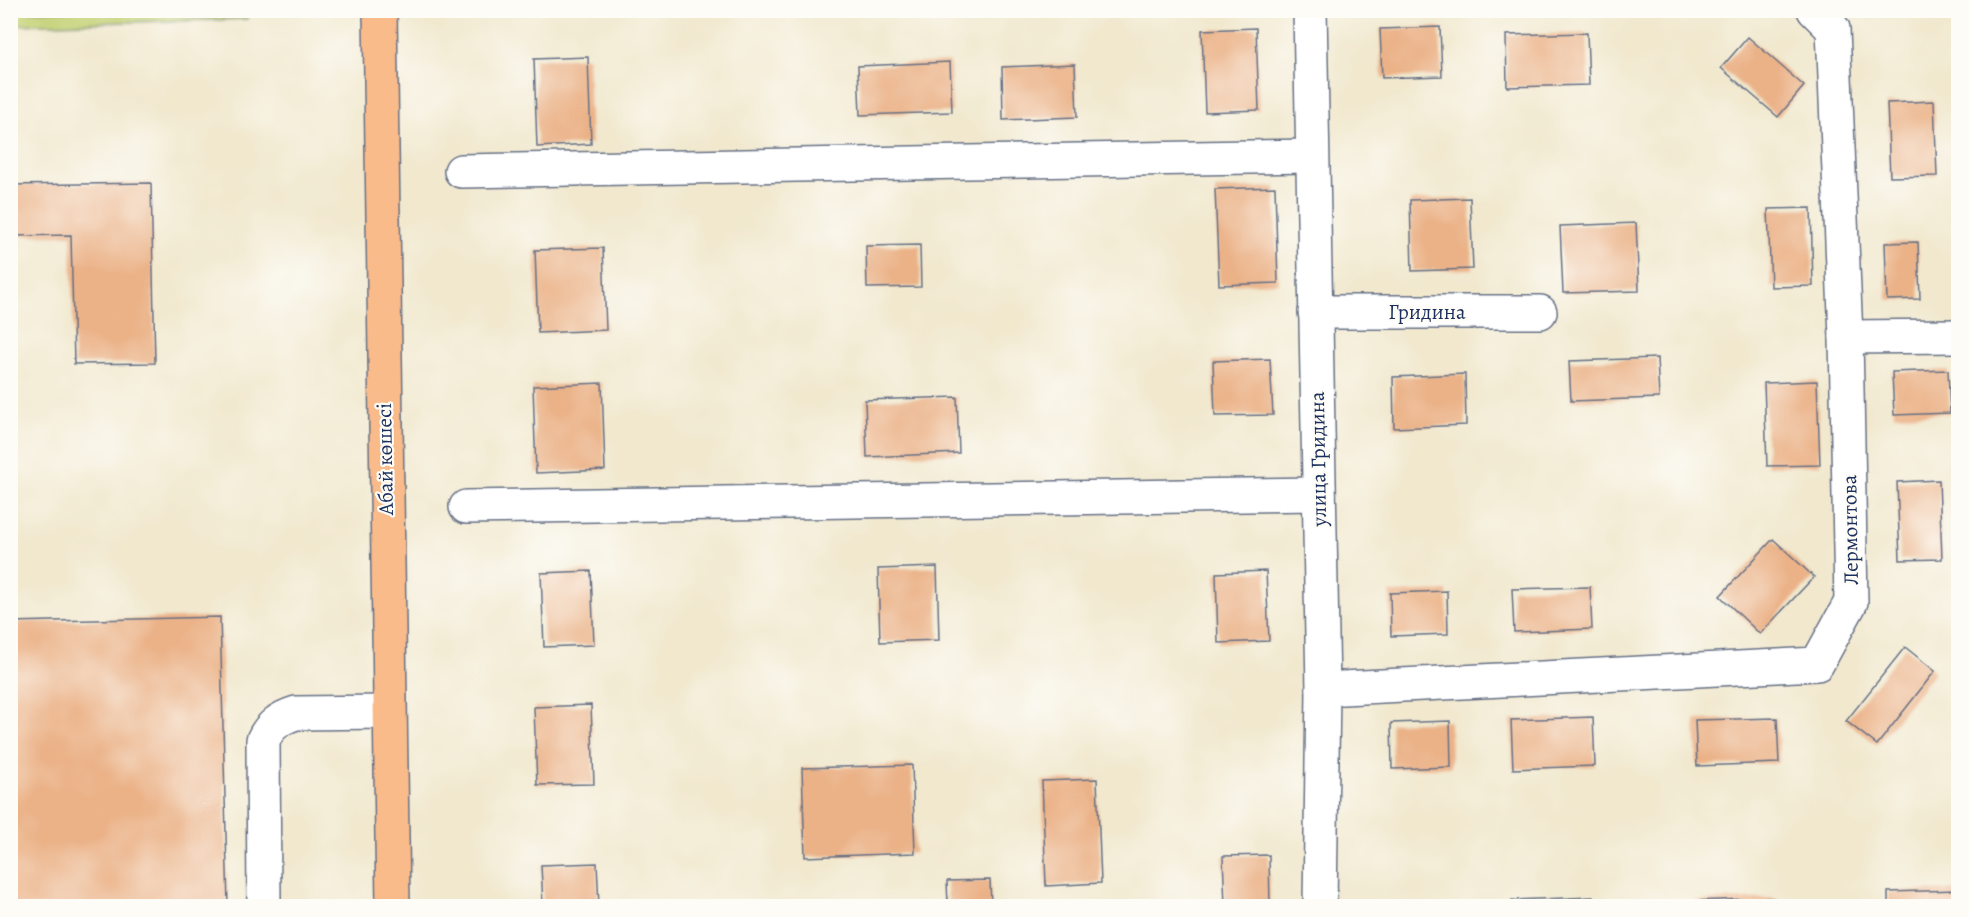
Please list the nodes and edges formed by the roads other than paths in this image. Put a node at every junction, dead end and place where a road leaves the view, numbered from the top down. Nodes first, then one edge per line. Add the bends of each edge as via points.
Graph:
1 (380, 10) edge
2 (1310, 10) edge
3 (1814, 10) edge
4 (1312, 156) junction
5 (461, 171) dead end
6 (1315, 312) junction
7 (1540, 312) dead end
8 (1959, 336) edge
9 (1846, 337) junction
10 (1319, 494) junction
11 (466, 507) dead end
12 (1323, 689) junction
13 (388, 712) junction
14 (264, 906) edge
15 (393, 906) edge
16 (1320, 906) edge

1 - 13 main road, Абай көшесі
2 - 4 street, улица Гридина
3 - 9 street, Лермонтова via 1833,29
4 - 5 street
4 - 6 street, улица Гридина
6 - 7 street, Гридина
6 - 10 street, улица Гридина
8 - 9 street
9 - 12 street, Лермонтова via 1851,602 1817,664
10 - 11 street
10 - 12 street, улица Гридина
12 - 16 street, улица Гридина
13 - 14 street via 296,713 267,730 263,740
13 - 15 main road, Абай көшесі

